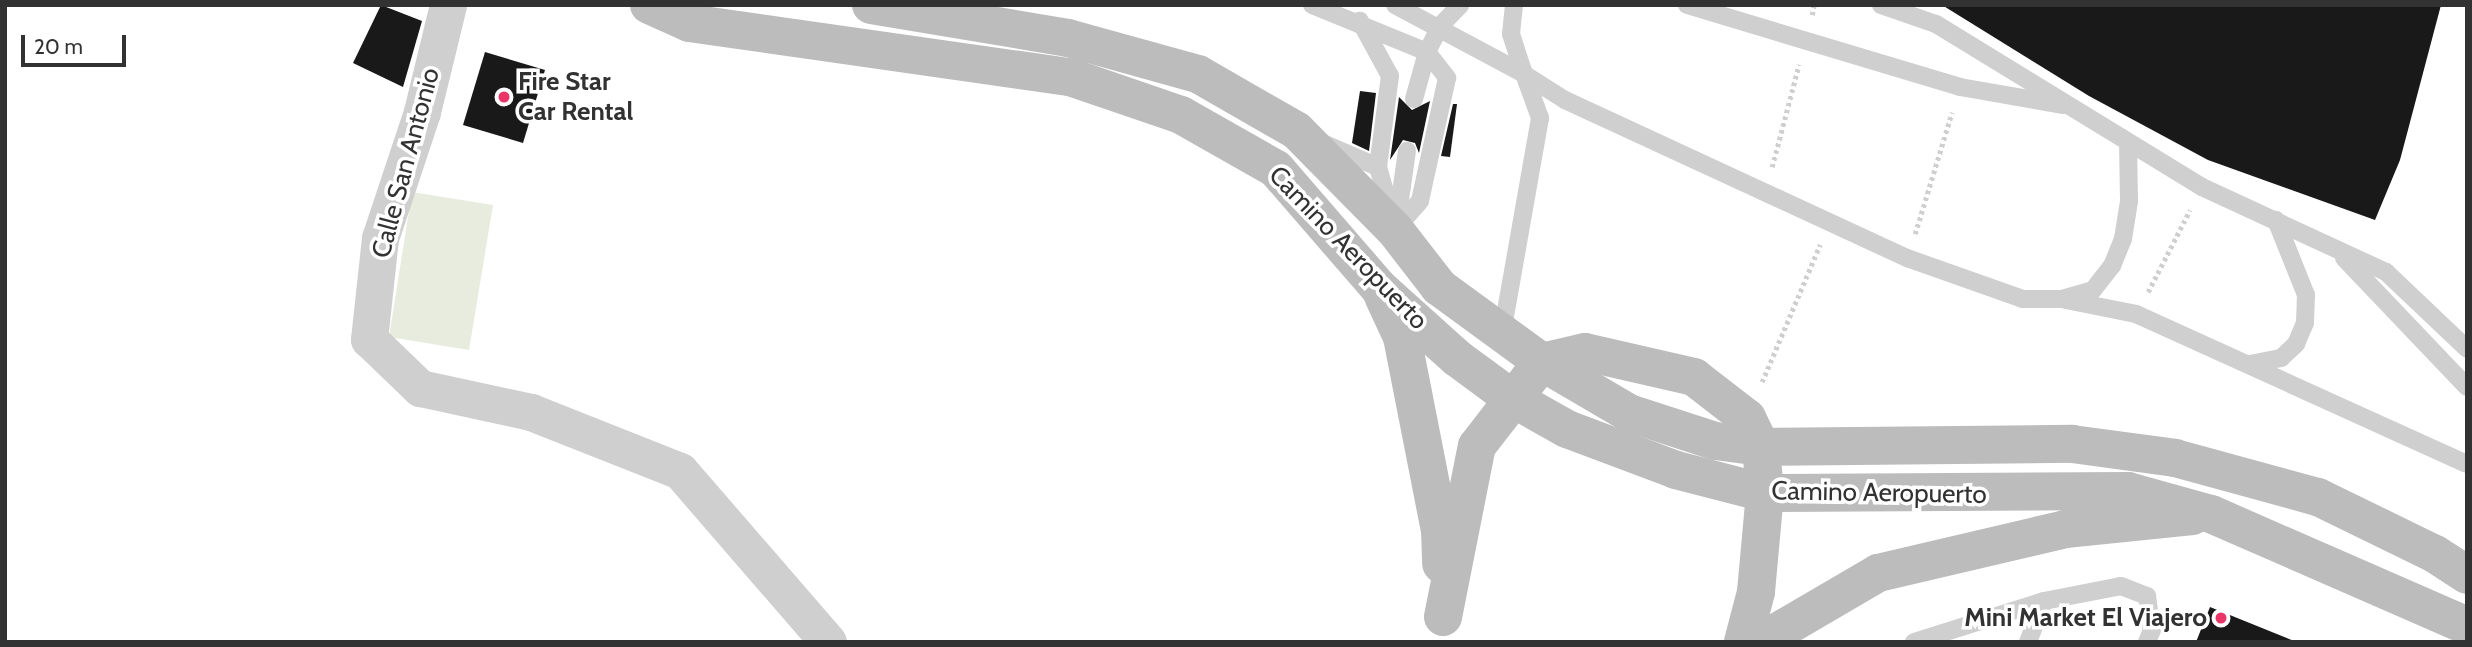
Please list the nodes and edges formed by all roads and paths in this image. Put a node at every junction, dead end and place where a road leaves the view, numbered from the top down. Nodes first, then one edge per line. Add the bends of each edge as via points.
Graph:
1 (448, 5) edge
2 (649, 5) edge
3 (871, 5) edge
4 (1312, 5) edge
5 (1395, 5) edge
6 (1460, 5) edge
7 (1514, 5) edge
8 (1687, 5) edge
9 (1814, 5) edge
10 (1881, 5) edge
11 (1360, 21) junction
12 (1440, 26) junction
13 (1804, 43) junction
14 (1427, 52) junction
15 (1524, 74) junction
16 (1960, 88) junction
17 (1414, 99) dead end
18 (2077, 107) junction
19 (1297, 131) junction
20 (2128, 144) junction
21 (1407, 151) dead end
22 (1378, 167) junction
23 (2202, 187) junction
24 (1766, 192) junction
25 (2276, 220) junction
26 (1830, 222) junction
27 (1395, 230) junction
28 (2342, 255) junction
29 (1907, 258) junction
30 (1379, 288) junction
31 (2062, 299) junction
32 (2136, 314) junction
33 (1502, 334) junction
34 (2467, 349) edge
35 (1542, 362) junction
36 (2250, 364) junction
37 (2467, 387) edge
38 (1510, 397) junction
39 (1754, 432) junction
40 (2466, 464) edge
41 (1765, 493) junction
42 (2211, 514) junction
43 (2467, 575) edge
44 (2044, 601) junction
45 (2467, 626) edge
46 (1442, 629) edge
47 (1939, 638) edge
48 (828, 642) edge
49 (1743, 642) edge
50 (1760, 642) edge
51 (1914, 642) edge
52 (2028, 642) edge
53 (2147, 642) edge

1 - 48 street, Calle San Antonio via 422,112 380,239 369,339 420,388 531,412 680,471
2 - 30 street, Camino Aeropuerto via 689,23 1070,77 1181,115 1276,169
3 - 19 street, Camino Aeropuerto via 1068,38 1198,74
4 - 11 lane
5 - 12 lane
6 - 12 lane
7 - 15 lane via 1511,34
8 - 13 lane
9 - 13 path
10 - 18 lane via 1936,24
11 - 14 lane
11 - 22 lane via 1391,76
12 - 14 lane
12 - 15 lane
13 - 16 lane
13 - 24 path
14 - 17 lane
14 - 27 lane via 1447,78 1420,201
15 - 24 lane via 1565,100
15 - 33 lane via 1540,118
16 - 18 lane
16 - 29 path
18 - 20 lane
19 - 22 lane
19 - 27 street, Camino Aeropuerto
20 - 23 lane
20 - 31 lane via 2129,200 2119,248 2093,290
21 - 27 lane
22 - 27 lane
23 - 25 lane
23 - 32 path
24 - 26 lane
25 - 28 lane
25 - 36 lane via 2300,273 2305,323 2296,344 2281,358
26 - 29 lane
26 - 39 path
27 - 30 street
27 - 33 street, Camino Aeropuerto via 1439,287
28 - 34 lane via 2386,271
28 - 37 lane
29 - 31 lane via 1995,292
30 - 38 street, Camino Aeropuerto via 1457,358
30 - 46 street via 1402,337 1440,530
31 - 32 lane
32 - 36 lane
33 - 35 street, Camino Aeropuerto
35 - 38 street
35 - 39 street, Camino Aeropuerto via 1629,414 1715,441
35 - 39 street via 1585,352 1694,377
36 - 40 lane
38 - 41 street, Camino Aeropuerto via 1567,429 1676,470
38 - 46 street via 1477,446
39 - 41 street
39 - 43 street, Camino Aeropuerto via 2072,444 2175,458 2318,497 2435,554
41 - 42 street, Camino Aeropuerto via 2128,491
41 - 49 street via 1756,592
42 - 45 street, Camino Aeropuerto
42 - 50 street via 2065,529 1878,573
44 - 47 lane
44 - 52 lane
44 - 53 lane via 2121,586 2147,596 2152,630
47 - 51 lane

